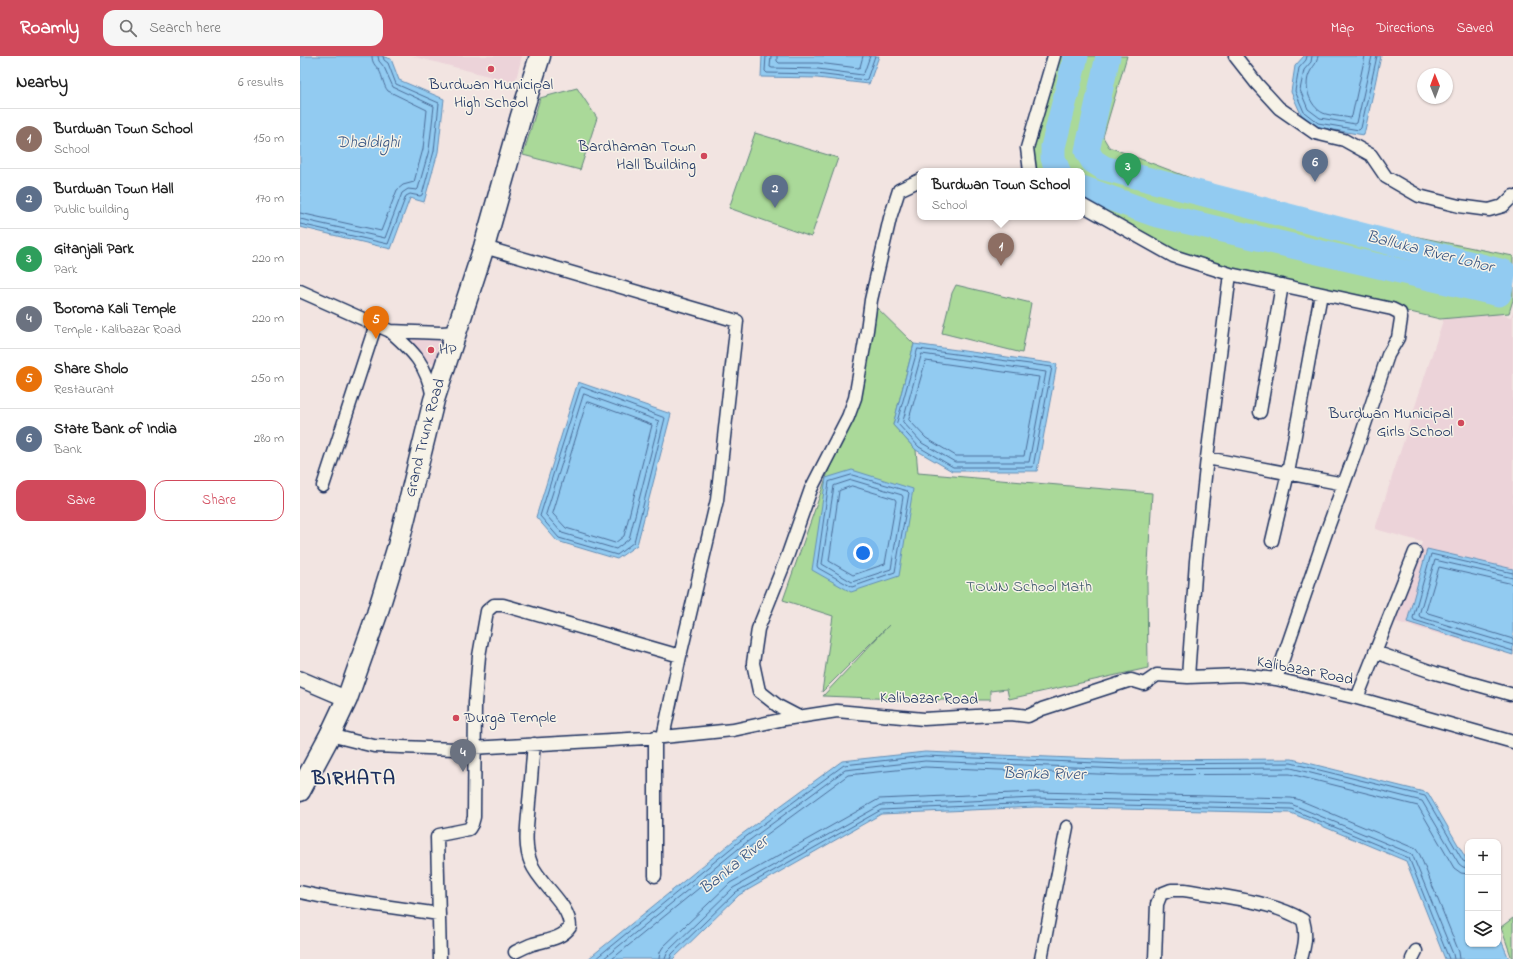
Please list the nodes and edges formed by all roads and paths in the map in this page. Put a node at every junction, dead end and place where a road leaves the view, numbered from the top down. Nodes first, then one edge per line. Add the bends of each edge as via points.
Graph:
1 (540, 56) edge
2 (1054, 56) edge
3 (1235, 56) edge
4 (1029, 168) edge
5 (917, 181) edge
6 (1513, 196) edge
7 (1085, 206) edge
8 (484, 247) junction
9 (1230, 274) junction
10 (1282, 285) junction
11 (300, 291) edge
12 (1321, 294) junction
13 (376, 324) junction
14 (390, 331) junction
15 (456, 332) junction
16 (434, 400) junction
17 (1260, 412) dead end
18 (1207, 458) junction
19 (1288, 473) junction
20 (1344, 484) junction
21 (323, 486) dead end
22 (1272, 541) dead end
23 (1415, 552) dead end
24 (1375, 652) junction
25 (680, 656) junction
26 (1188, 677) junction
27 (300, 679) edge
28 (1276, 679) junction
29 (1510, 694) dead end
30 (1357, 698) junction
31 (347, 699) junction
32 (799, 717) junction
33 (330, 735) junction
34 (659, 737) junction
35 (1513, 742) edge
36 (534, 744) junction
37 (475, 748) junction
38 (300, 791) edge
39 (1067, 827) dead end
40 (655, 876) dead end
41 (300, 892) edge
42 (439, 914) junction
43 (515, 952) dead end
44 (440, 959) edge
45 (1041, 959) edge
46 (1155, 959) edge
47 (1301, 959) edge

1 - 8 highway, Grand Trunk Road
2 - 4 street via 1026,148
3 - 6 street via 1278,108 1314,133 1344,140 1371,156 1386,177 1419,196 1489,210 1503,206
5 - 32 street via 899,190 890,218 871,300 856,398 811,489 758,629 753,663 760,691 778,706
7 - 9 street via 1173,256
8 - 15 highway, Grand Trunk Road
8 - 25 street via 737,321 717,500
9 - 10 street
9 - 18 street
10 - 12 street
10 - 17 street
11 - 13 street
12 - 19 street
12 - 20 street via 1392,309 1400,314 1401,319 1398,338 1388,355
13 - 14 street
13 - 21 street
14 - 15 street
14 - 16 street via 410,349 425,370
15 - 16 highway, Grand Trunk Road
16 - 31 highway, Grand Trunk Road via 398,546
18 - 19 street
18 - 26 street via 1196,561
19 - 20 street
19 - 22 street
20 - 28 street
23 - 24 street
24 - 29 street
24 - 30 street
25 - 34 street
25 - 37 street via 503,605 494,605 487,611 479,656
26 - 28 street, Kalibazar Road via 1240,676
26 - 32 street, Kalibazar Road via 1157,675 1144,684 1131,680 1028,716 1011,714 924,718 836,712
27 - 31 street
28 - 30 street, Kalibazar Road
30 - 35 street, Kalibazar Road
31 - 33 highway, Grand Trunk Road
32 - 34 street, Kalibazar Road via 733,730
33 - 37 street, Kalibazar Road via 374,746
33 - 38 highway, Grand Trunk Road
34 - 36 street, Kalibazar Road
34 - 40 street
36 - 37 street, Kalibazar Road
36 - 43 street via 527,849 531,864 540,880 569,918 570,928 555,939 533,944
37 - 42 street via 472,824 469,829 437,837
39 - 45 street
41 - 42 street
42 - 44 street
46 - 47 street via 1157,904 1160,894 1171,890 1268,905 1293,913 1303,920 1307,931

